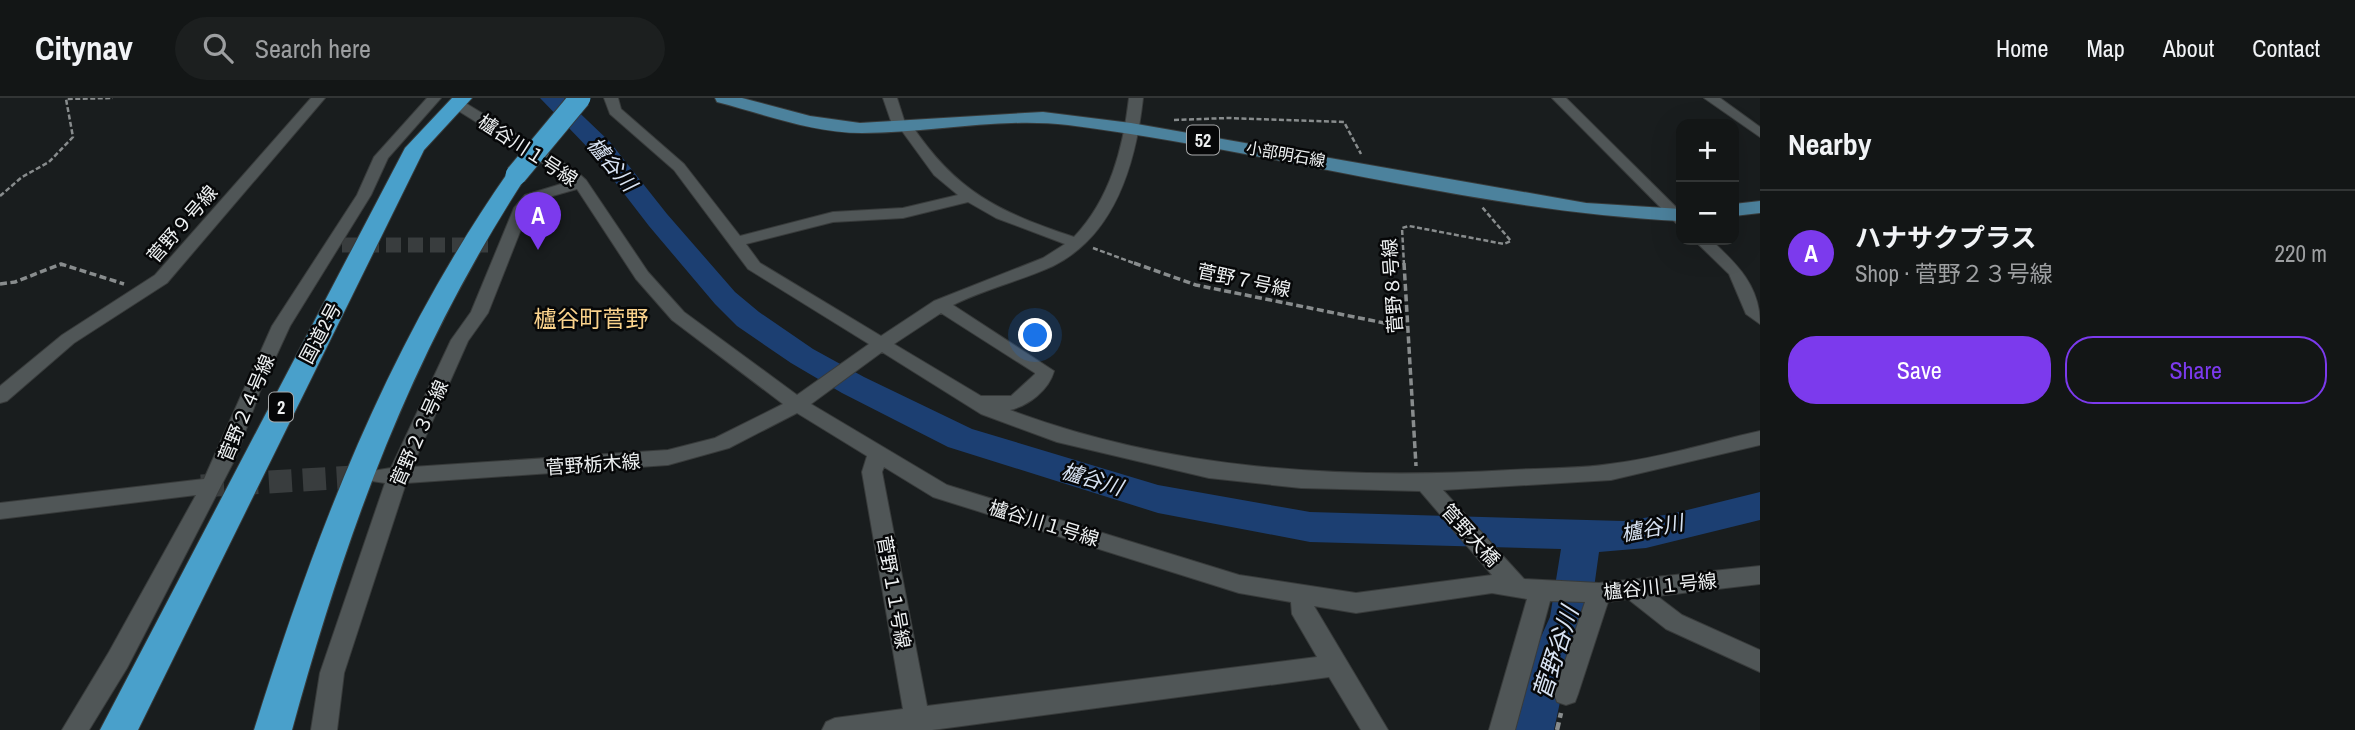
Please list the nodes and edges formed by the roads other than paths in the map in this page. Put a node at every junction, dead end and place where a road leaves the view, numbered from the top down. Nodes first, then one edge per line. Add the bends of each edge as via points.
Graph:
1 (318, 98) edge
2 (434, 98) edge
3 (580, 98) edge
4 (611, 98) edge
5 (723, 98) edge
6 (890, 98) edge
7 (1136, 98) edge
8 (1559, 98) edge
9 (1711, 98) edge
10 (455, 100) edge
11 (903, 127) junction
12 (1131, 128) junction
13 (1760, 133) edge
14 (581, 183) junction
15 (969, 197) junction
16 (1760, 206) edge
17 (1739, 208) edge
18 (1676, 213) edge
19 (1676, 217) edge
20 (736, 242) junction
21 (1077, 243) junction
22 (1707, 245) edge
23 (940, 306) junction
24 (1760, 318) edge
25 (880, 344) junction
26 (0, 396) edge
27 (968, 397) junction
28 (796, 404) junction
29 (1760, 438) edge
30 (878, 454) junction
31 (388, 476) junction
32 (1425, 483) junction
33 (201, 485) tunnel mouth
34 (0, 511) edge
35 (1760, 575) edge
36 (1517, 586) junction
37 (1541, 591) junction
38 (1634, 591) junction
39 (1599, 593) junction
40 (1301, 594) junction
41 (1760, 661) edge
42 (1335, 665) junction
43 (1566, 694) dead end
44 (918, 725) edge
45 (75, 730) edge
46 (119, 730) edge
47 (273, 730) edge
48 (324, 730) edge
49 (835, 730) edge
50 (1375, 730) edge
51 (1502, 730) edge

1 - 26 street, 菅野９号線 via 161,279 68,339
2 - 45 street, 菅野２４号線 via 381,157 337,244 281,326 226,457 118,660
3 - 47 highway, bridge via 479,226 401,375 350,496
4 - 20 street via 615,111 679,167
5 - 11 main road, 小部明石線 / 52 via 809,121 860,128
6 - 11 street
7 - 12 street
8 - 18 street
9 - 13 street
10 - 14 street, 櫨谷川１号線
10 - 46 highway, 国道2号 / 2 via 415,148
11 - 12 main road, 小部明石線 / 52 via 1043,117
11 - 15 street via 944,180
12 - 19 main road, 小部明石線 / 52 via 1586,209
12 - 21 street via 1121,169 1102,213
14 - 28 street, 櫨谷川１号線 via 642,275 678,316
14 - 31 street, 菅野２３号線 via 530,198 497,245 479,313
15 - 20 street via 902,213 833,217
15 - 21 street via 1021,224
16 - 17 main road
20 - 25 street via 754,266
21 - 23 street via 1048,261
22 - 24 street via 1735,272
23 - 25 street
23 - 27 street via 1045,371 1017,403
25 - 27 street
25 - 28 street, 菅野栃木線
27 - 32 street via 1057,435 1209,471 1301,480
28 - 30 street, 櫨谷川１号線
28 - 31 street, 菅野栃木線 via 764,425 685,454 638,462
29 - 32 street via 1611,472
30 - 40 street, 櫨谷川１号線 via 940,491 1239,584
30 - 44 street, 菅野１１号線 via 872,471
31 - 48 street, 菅野２３号線 via 332,673
32 - 36 street, 管野大橋
33 - 34 street
35 - 38 street, 櫨谷川１号線
36 - 37 street, 櫨谷川１号線
36 - 40 street, 櫨谷川１号線 via 1492,584 1356,603
37 - 39 street, 櫨谷川１号線
37 - 51 street
38 - 39 street, 櫨谷川１号線
38 - 41 street via 1675,622
39 - 43 street
40 - 42 street via 1304,614
42 - 44 street
42 - 50 street
44 - 49 street

